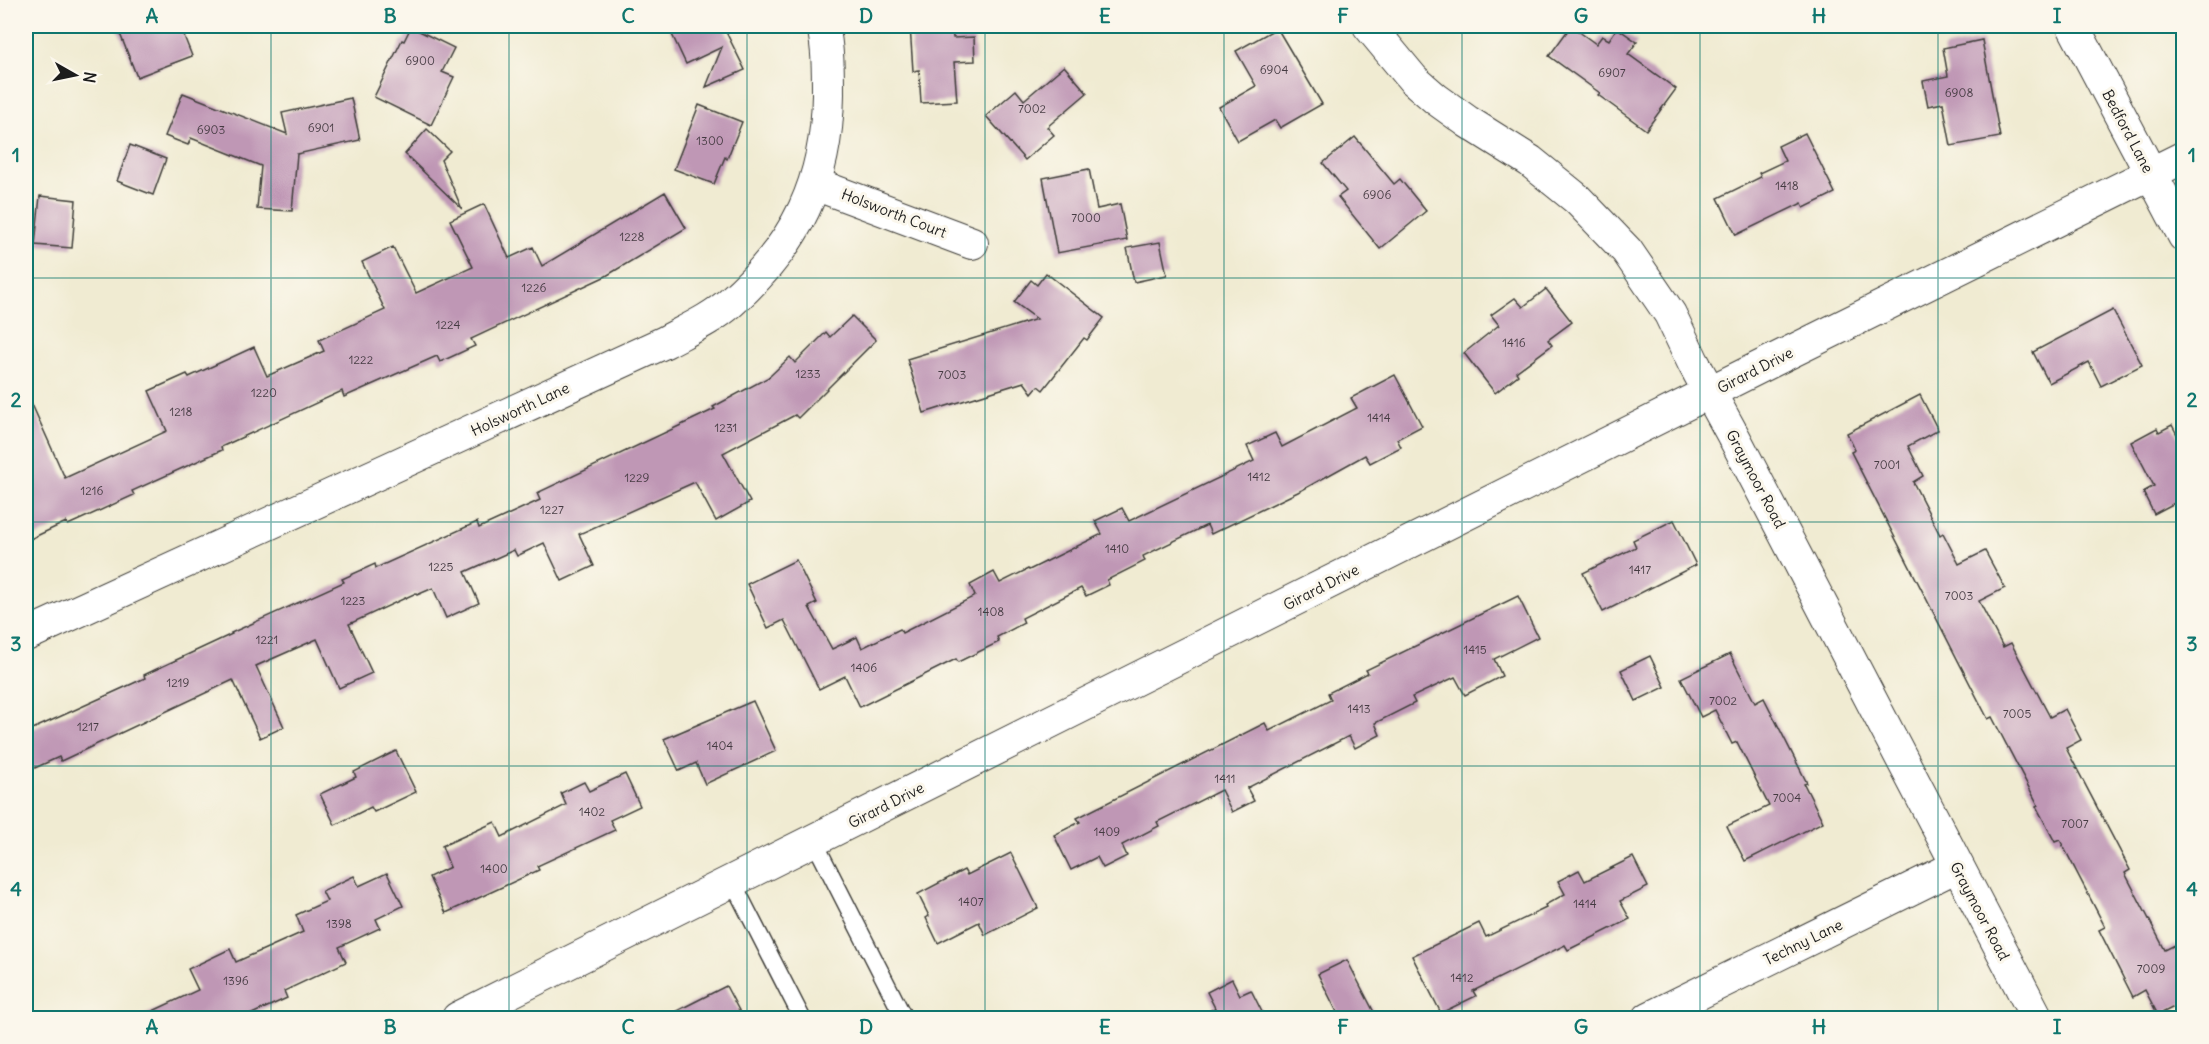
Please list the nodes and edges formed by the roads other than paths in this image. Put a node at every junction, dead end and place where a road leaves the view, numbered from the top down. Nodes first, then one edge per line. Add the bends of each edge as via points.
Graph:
1 (823, 26) edge
2 (1369, 26) edge
3 (2073, 26) edge
4 (2184, 157) edge
5 (2151, 173) junction
6 (815, 184) junction
7 (2184, 236) edge
8 (972, 243) dead end
9 (1710, 393) junction
10 (26, 635) edge
11 (814, 841) junction
12 (1957, 866) junction
13 (732, 882) junction
14 (458, 1018) edge
15 (802, 1018) edge
16 (904, 1018) edge
17 (1649, 1018) edge
18 (2037, 1018) edge

1 - 6 street, Holsworth Lane via 828,61 827,118
2 - 9 street, Graymoor Road via 1413,79 1468,122 1530,161 1569,193 1627,251 1670,314
3 - 5 street, Bedford Lane
4 - 5 street, Girard Drive
5 - 7 street, Bedford Lane
5 - 9 street, Girard Drive
6 - 8 street, Holsworth Court
6 - 10 street, Holsworth Lane via 786,240 751,283 712,316 665,342
9 - 11 street, Girard Drive
9 - 12 street, Graymoor Road
11 - 13 street, Girard Drive
11 - 16 lane
12 - 17 street, Techny Lane
12 - 18 street, Graymoor Road
13 - 14 street, Girard Drive
13 - 15 lane

